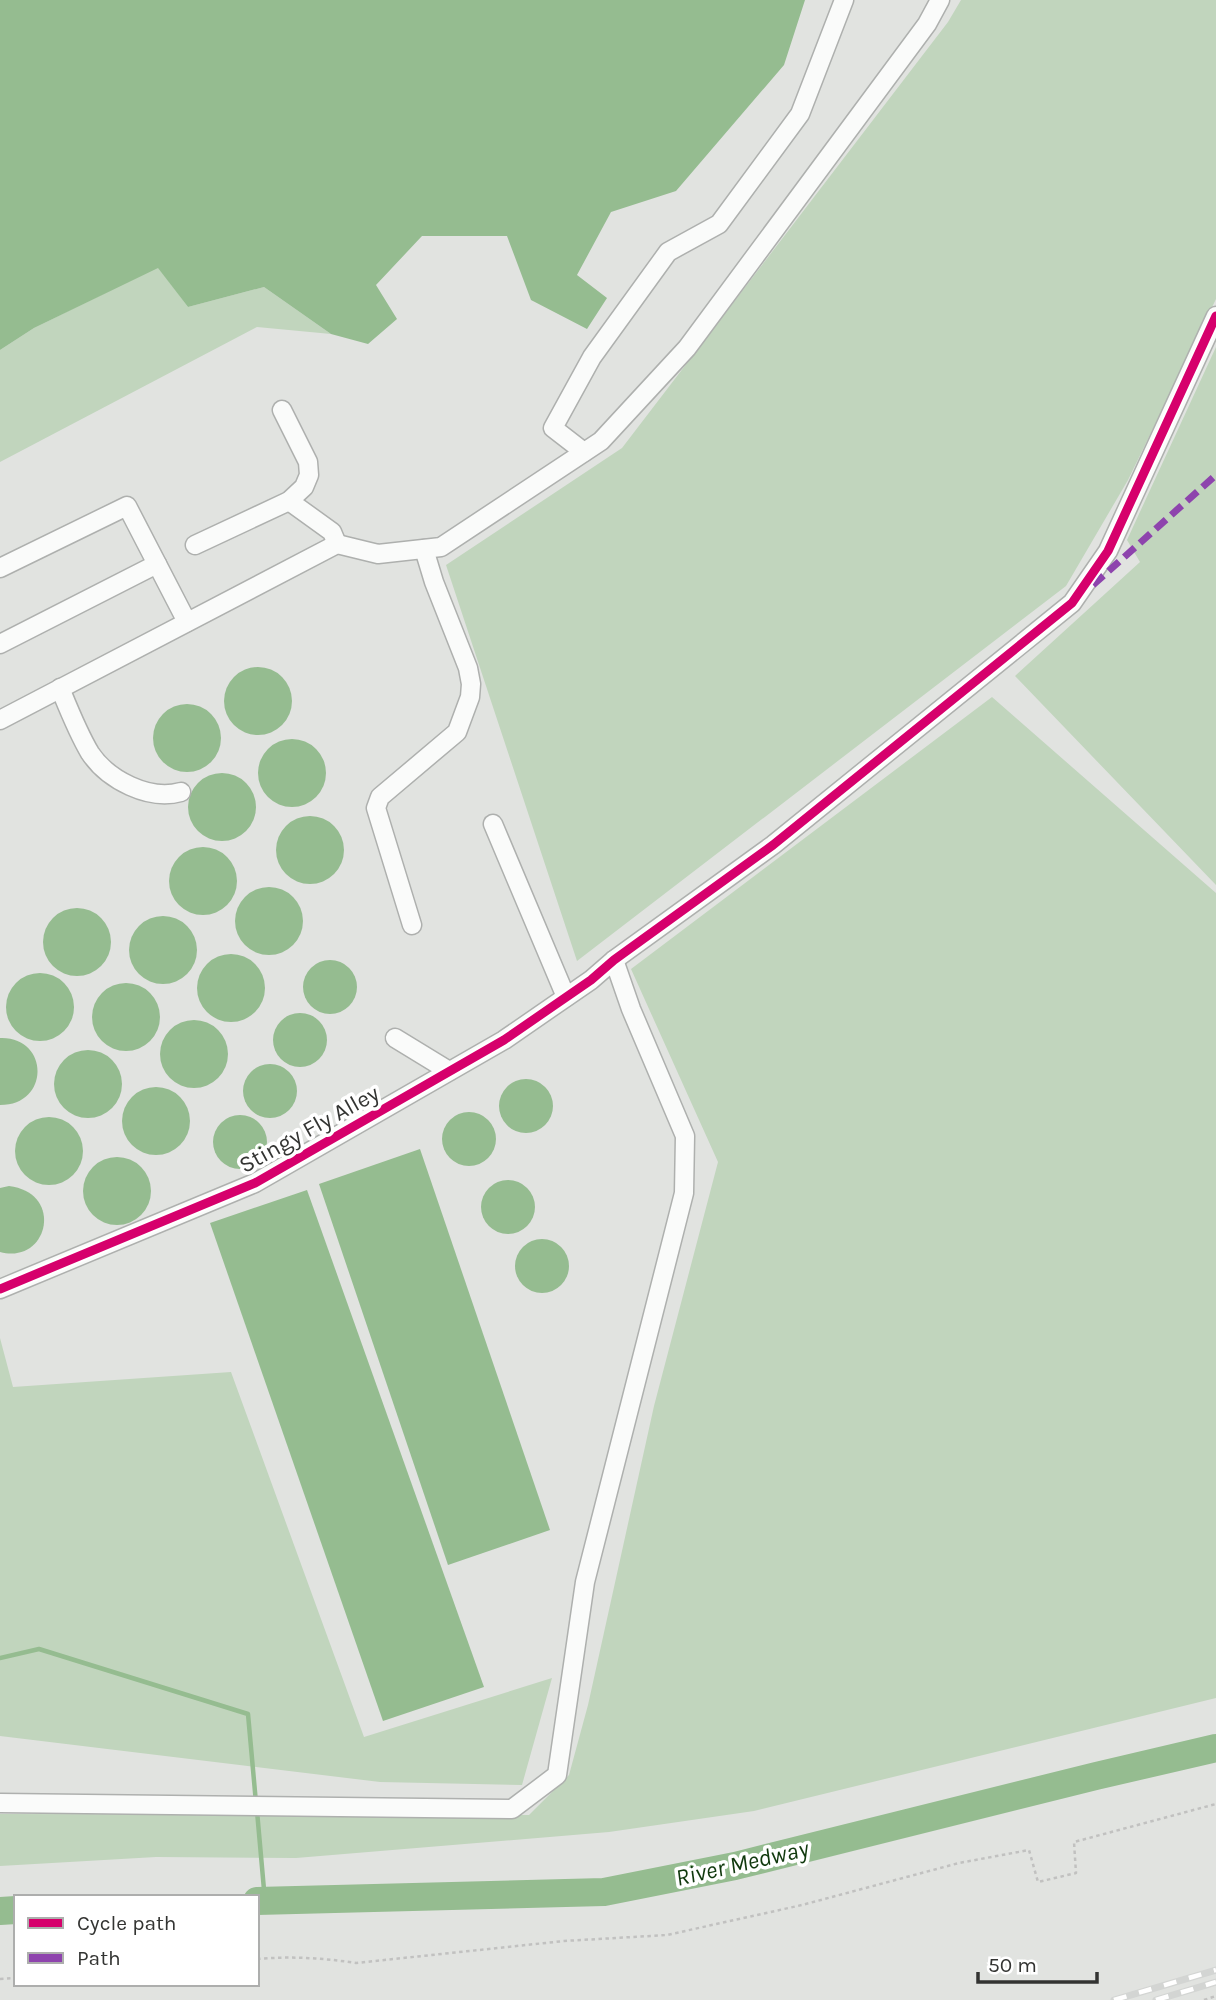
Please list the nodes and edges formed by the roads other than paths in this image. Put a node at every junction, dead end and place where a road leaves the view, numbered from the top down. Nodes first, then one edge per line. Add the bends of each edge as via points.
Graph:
1 (844, 0) edge
2 (940, 0) edge
3 (1216, 316) edge
4 (282, 410) dead end
5 (584, 452) junction
6 (289, 501) junction
7 (337, 544) junction
8 (195, 545) dead end
9 (424, 549) junction
10 (157, 564) junction
11 (0, 568) edge
12 (187, 622) junction
13 (0, 644) edge
14 (60, 688) junction
15 (0, 720) edge
16 (181, 792) dead end
17 (493, 824) dead end
18 (412, 925) dead end
19 (614, 960) junction
20 (566, 997) junction
21 (396, 1038) dead end
22 (449, 1071) junction
23 (0, 1289) edge
24 (0, 1803) edge

1 - 5 lane via 800,114 719,224 668,251 592,357 553,428
2 - 5 lane via 927,24 687,348 601,441
3 - 19 lane, Stingy Fly Alley via 1108,551 1072,604 774,845
4 - 6 lane via 308,463 309,475
5 - 9 lane via 441,547
6 - 7 lane via 332,532
6 - 8 lane
7 - 9 lane via 378,554
7 - 12 lane
9 - 18 lane via 471,684 457,732 380,797 376,808
10 - 11 lane via 127,506
10 - 12 lane
10 - 13 lane
12 - 14 lane
14 - 15 lane
14 - 16 lane via 90,752 114,777 139,790
17 - 20 lane
19 - 20 lane, Stingy Fly Alley
19 - 24 lane via 685,1136 684,1193 584,1582 558,1775 512,1809
20 - 22 lane, Stingy Fly Alley
21 - 22 lane
22 - 23 lane, Stingy Fly Alley via 255,1183

